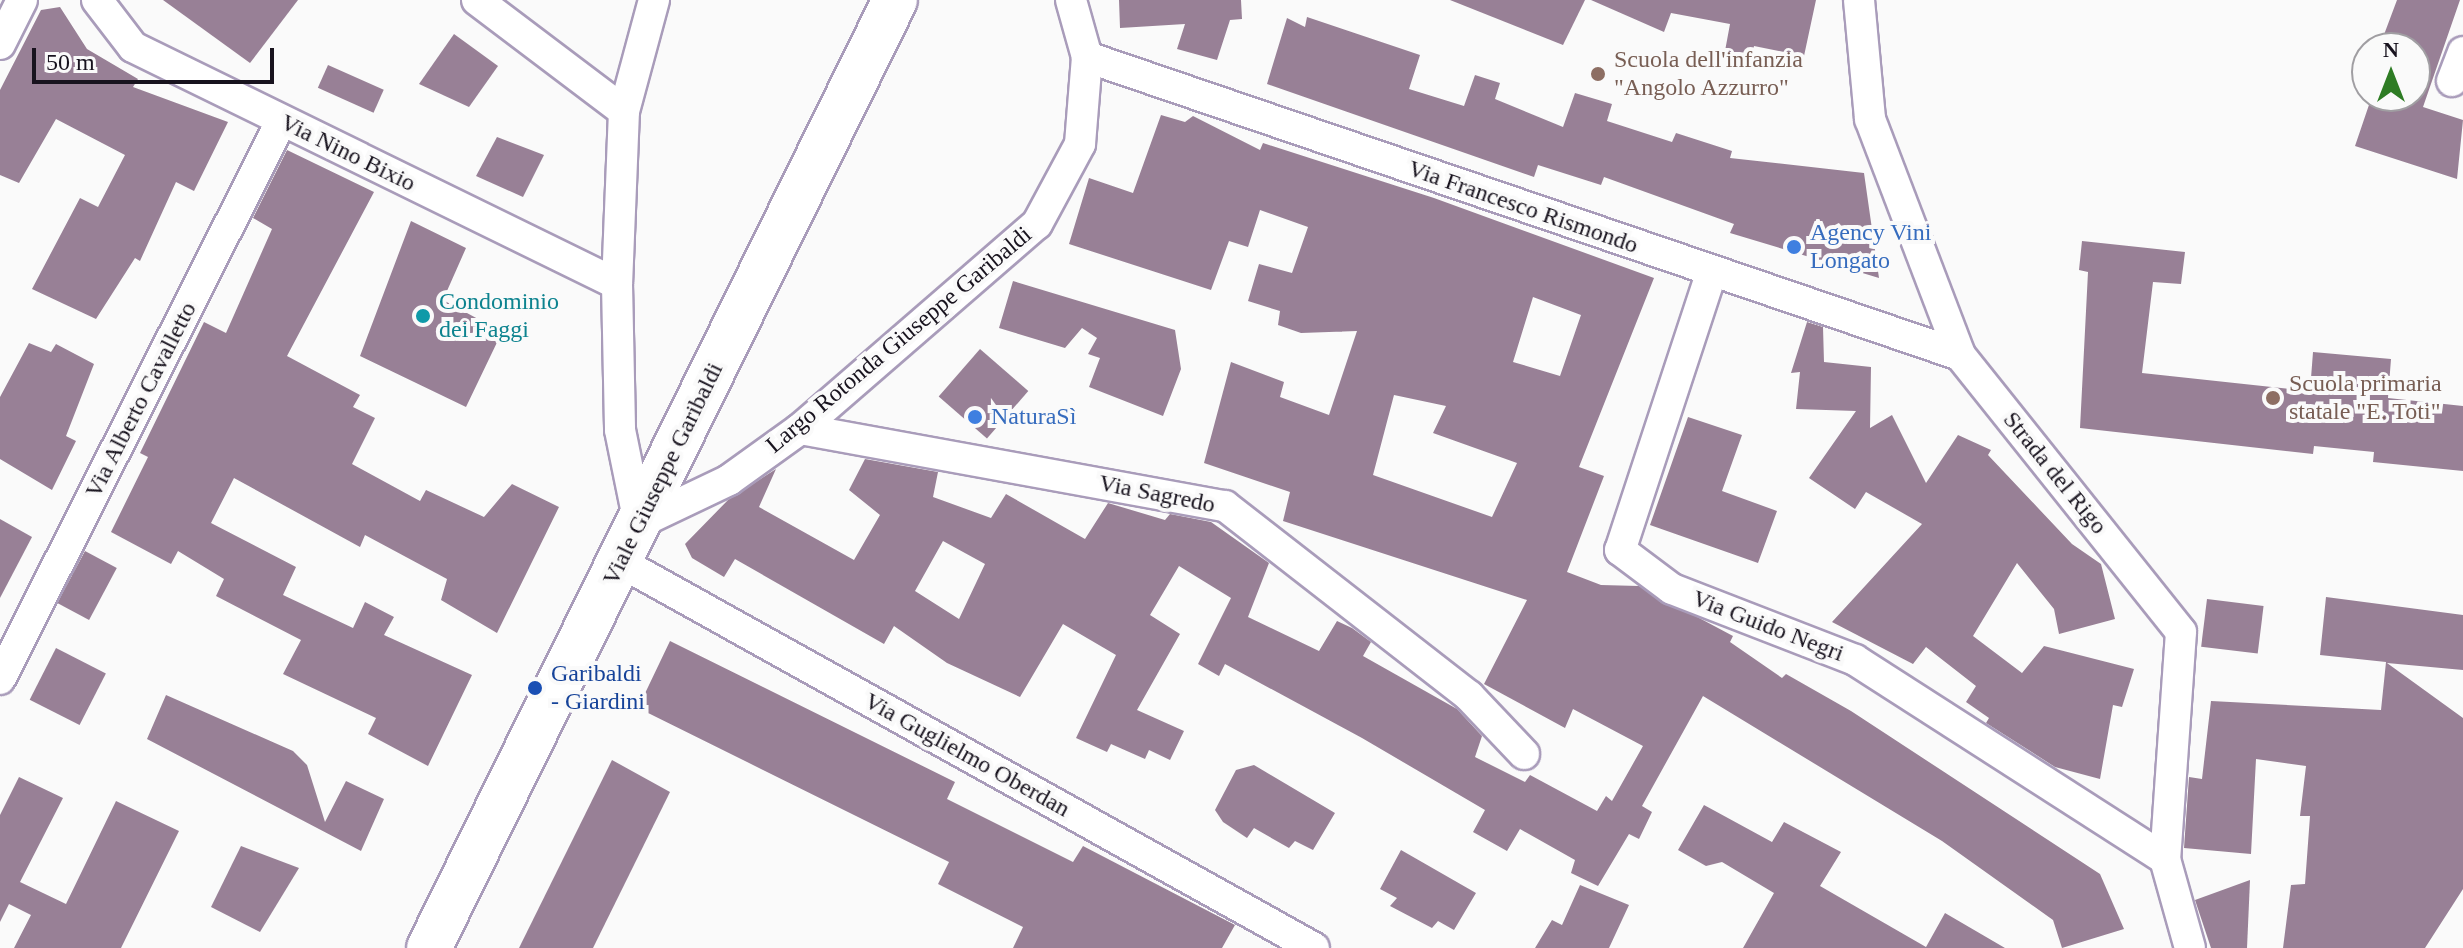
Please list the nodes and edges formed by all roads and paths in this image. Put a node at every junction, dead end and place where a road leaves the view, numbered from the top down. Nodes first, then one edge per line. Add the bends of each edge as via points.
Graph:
1 (97, 0) edge
2 (477, 0) edge
3 (654, 0) edge
4 (895, 0) edge
5 (1071, 0) edge
6 (1859, 0) edge
7 (2463, 52) edge
8 (1087, 57) junction
9 (2452, 81) dead end
10 (624, 111) junction
11 (282, 120) junction
12 (1712, 271) junction
13 (617, 284) junction
14 (1960, 355) junction
15 (800, 429) junction
16 (639, 523) junction
17 (620, 562) junction
18 (0, 679) edge
19 (1524, 754) dead end
20 (2165, 859) junction
21 (429, 948) edge
22 (1314, 948) edge
23 (2190, 948) edge

1 - 11 street, Via Nino Bixio via 133,47
2 - 10 street
3 - 10 street
4 - 16 street, Viale Giuseppe Garibaldi
5 - 8 street, Largo Rotonda Giuseppe Garibaldi
6 - 14 street, Strada del Rigo via 1870,119
7 - 9 street
8 - 12 street, Via Francesco Rismondo
8 - 15 street, Largo Rotonda Giuseppe Garibaldi via 1080,144 1037,224
10 - 13 street
11 - 13 street, Via Nino Bixio
11 - 18 street, Via Alberto Cavalletto
12 - 14 street, Via Francesco Rismondo
12 - 20 street, Via Guido Negri via 1620,550 1672,589 1855,660
13 - 16 street via 620,430
14 - 20 street, Strada del Rigo via 2181,632
15 - 16 street, Largo Rotonda Giuseppe Garibaldi via 729,480
15 - 19 street, Via Sagredo via 1225,506 1469,696
16 - 17 street, Viale Giuseppe Garibaldi
17 - 21 street, Viale Giuseppe Garibaldi
17 - 22 street, Via Guglielmo Oberdan
20 - 23 street, Strada del Rigo

